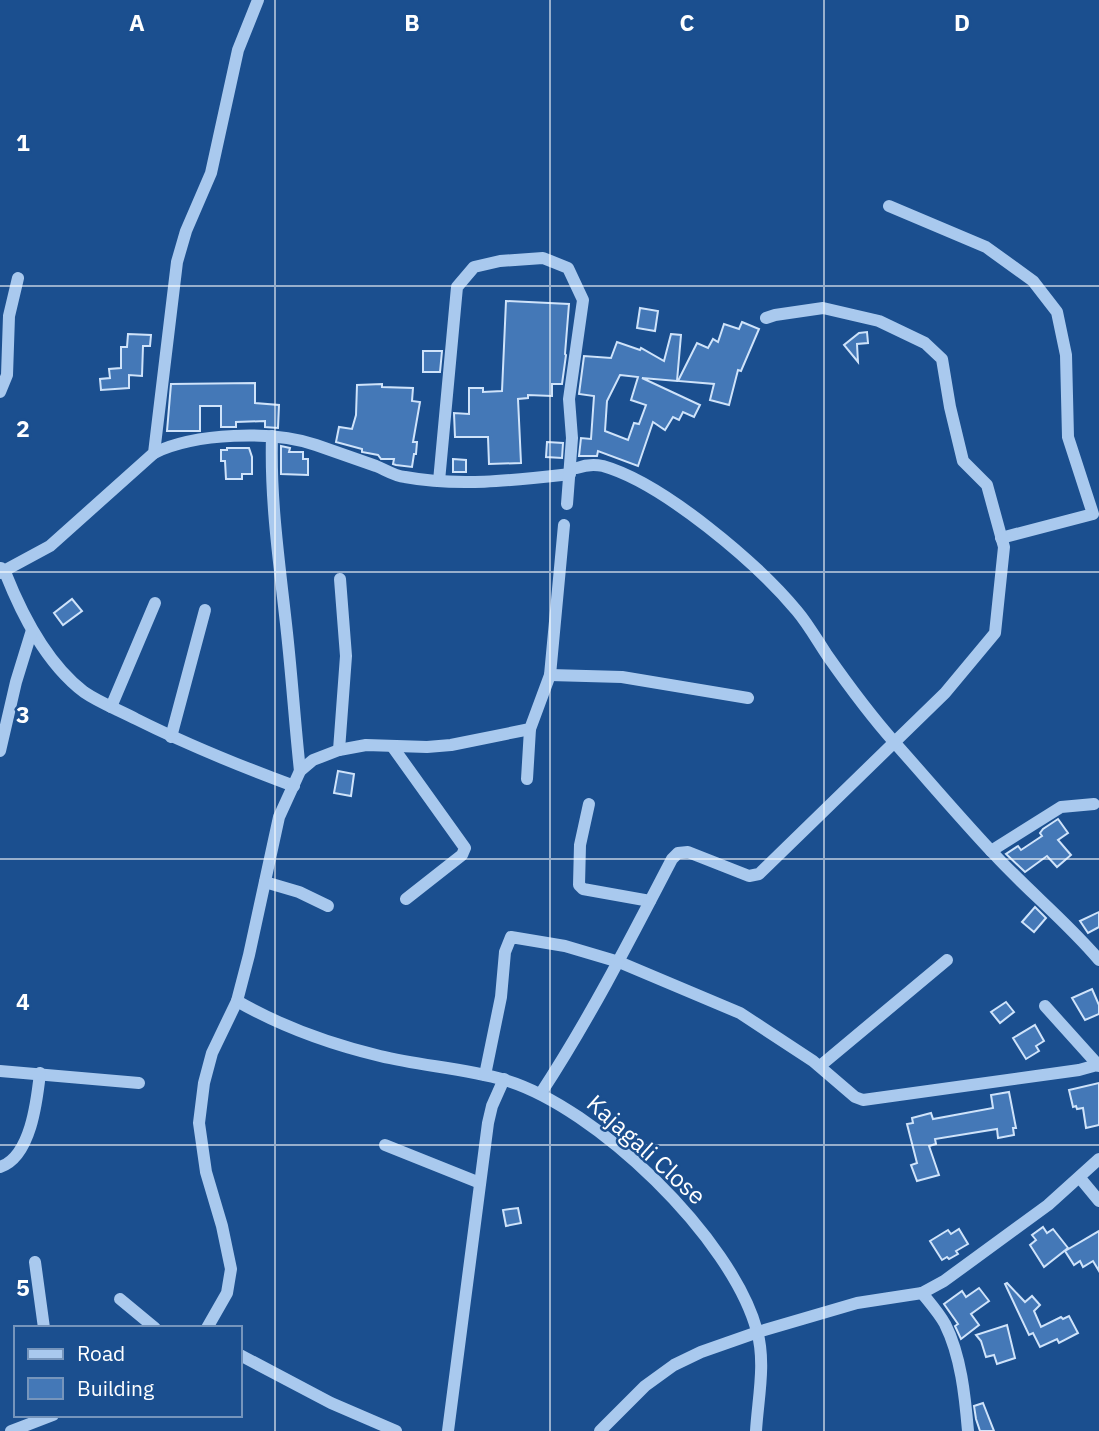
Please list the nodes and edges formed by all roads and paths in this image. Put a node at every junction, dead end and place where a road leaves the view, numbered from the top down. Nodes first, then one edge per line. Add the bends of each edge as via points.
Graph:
1 (258, 2) edge
2 (889, 206) dead end
3 (18, 278) dead end
4 (766, 318) dead end
5 (0, 392) edge
6 (272, 436) junction
7 (154, 453) junction
8 (573, 471) junction
9 (439, 481) junction
10 (567, 503) dead end
11 (564, 525) dead end
12 (1001, 538) junction
13 (2, 571) edge
14 (340, 579) dead end
15 (155, 603) dead end
16 (205, 610) dead end
17 (32, 630) junction
18 (550, 675) junction
19 (748, 698) dead end
20 (111, 707) junction
21 (530, 729) junction
22 (171, 737) junction
23 (893, 741) junction
24 (392, 746) junction
25 (339, 750) junction
26 (0, 751) edge
27 (300, 771) junction
28 (527, 779) dead end
29 (294, 786) junction
30 (589, 804) dead end
31 (1094, 804) dead end
32 (990, 851) junction
33 (265, 882) junction
34 (406, 899) dead end
35 (650, 901) junction
36 (328, 906) dead end
37 (947, 960) dead end
38 (1099, 960) edge
39 (619, 962) junction
40 (237, 1001) junction
41 (1045, 1006) dead end
42 (820, 1066) junction
43 (1098, 1066) edge
44 (0, 1071) edge
45 (40, 1073) junction
46 (485, 1075) junction
47 (504, 1079) junction
48 (139, 1083) dead end
49 (541, 1093) junction
50 (385, 1146) dead end
51 (1099, 1159) edge
52 (0, 1167) edge
53 (1080, 1178) junction
54 (480, 1183) junction
55 (1099, 1201) edge
56 (35, 1262) dead end
57 (922, 1293) junction
58 (120, 1299) dead end
59 (44, 1326) edge
60 (154, 1326) edge
61 (208, 1326) edge
62 (758, 1332) junction
63 (242, 1356) edge
64 (48, 1417) edge
65 (11, 1431) edge
66 (396, 1431) edge
67 (449, 1431) edge
68 (600, 1431) edge
69 (756, 1431) edge
70 (968, 1431) edge

1 - 7 street via 238,50 211,173 177,262
2 - 12 street via 986,247 1033,281 1057,312 1066,355 1068,437 1093,514
3 - 5 street via 9,316 7,375
4 - 12 street via 823,308 879,321 925,343 942,359 964,461 986,485
6 - 7 street via 190,440
6 - 9 street via 312,444 392,474
6 - 27 street via 274,529
7 - 13 street via 50,546
8 - 9 street
8 - 9 street via 569,399 583,300 568,268 543,258 500,261 474,267 457,287
8 - 10 street
8 - 23 street via 602,466 646,487 671,500 745,558 799,612
11 - 18 street
12 - 23 street via 1004,547 995,633 945,693
13 - 17 street
14 - 25 street via 346,656
15 - 20 street
16 - 22 street
17 - 20 street via 74,683
17 - 26 street
18 - 19 street via 622,677
18 - 21 street
20 - 22 street
21 - 24 street via 451,745
21 - 28 street
22 - 29 street
23 - 32 street
23 - 35 street via 759,873 749,876 688,852 678,853
24 - 25 street
24 - 34 street via 465,848
25 - 27 street via 313,760
27 - 29 street
29 - 33 street via 279,817
30 - 35 street via 580,845 579,885
31 - 32 street via 1061,807
32 - 38 street via 1074,930
33 - 36 street
33 - 40 street
35 - 39 street
37 - 42 street
39 - 42 street via 740,1013
39 - 46 street via 511,937
39 - 49 street
40 - 46 street, Kajagali Close via 296,1031 381,1056
40 - 61 street via 212,1053 199,1123 231,1269 227,1293
41 - 43 street
42 - 43 street via 855,1097 872,1100
44 - 45 street
45 - 48 street
45 - 52 street via 29,1134
46 - 47 street, Kajagali Close
47 - 49 street, Kajagali Close
47 - 54 street via 488,1124
49 - 62 street, Kajagali Close via 591,1124 696,1223 733,1276
50 - 54 street
51 - 53 street
53 - 55 street
53 - 57 street via 995,1245
54 - 67 street
56 - 59 street
57 - 62 street via 857,1303
57 - 70 street via 944,1321 953,1344
58 - 60 street
62 - 68 street via 674,1366 645,1386
62 - 69 street, Kajagali Close via 761,1368
63 - 66 street
64 - 65 street

